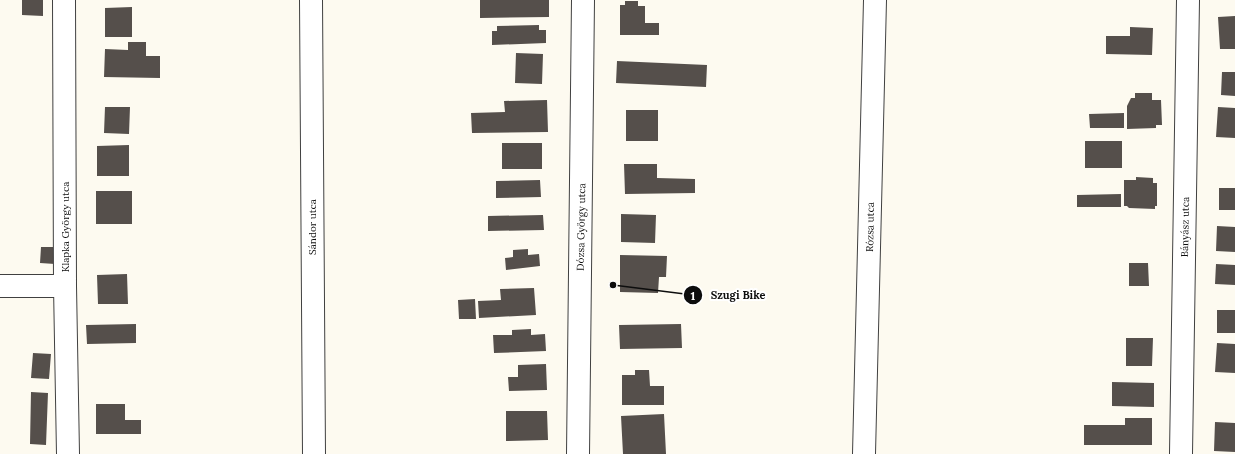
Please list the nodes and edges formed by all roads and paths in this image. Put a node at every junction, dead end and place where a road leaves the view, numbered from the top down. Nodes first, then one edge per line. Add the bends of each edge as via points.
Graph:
1 (64, 0) edge
2 (311, 0) edge
3 (583, 0) edge
4 (875, 0) edge
5 (1188, 0) edge
6 (0, 286) edge
7 (65, 286) junction
8 (68, 454) edge
9 (314, 454) edge
10 (578, 454) edge
11 (864, 454) edge
12 (1181, 454) edge

1 - 7 street, Klapka György utca
2 - 9 street, Sándor utca
3 - 10 street, Dózsa György utca
4 - 11 street, Rózsa utca
5 - 12 street, Bányász utca
6 - 7 street
7 - 8 street, Klapka György utca

